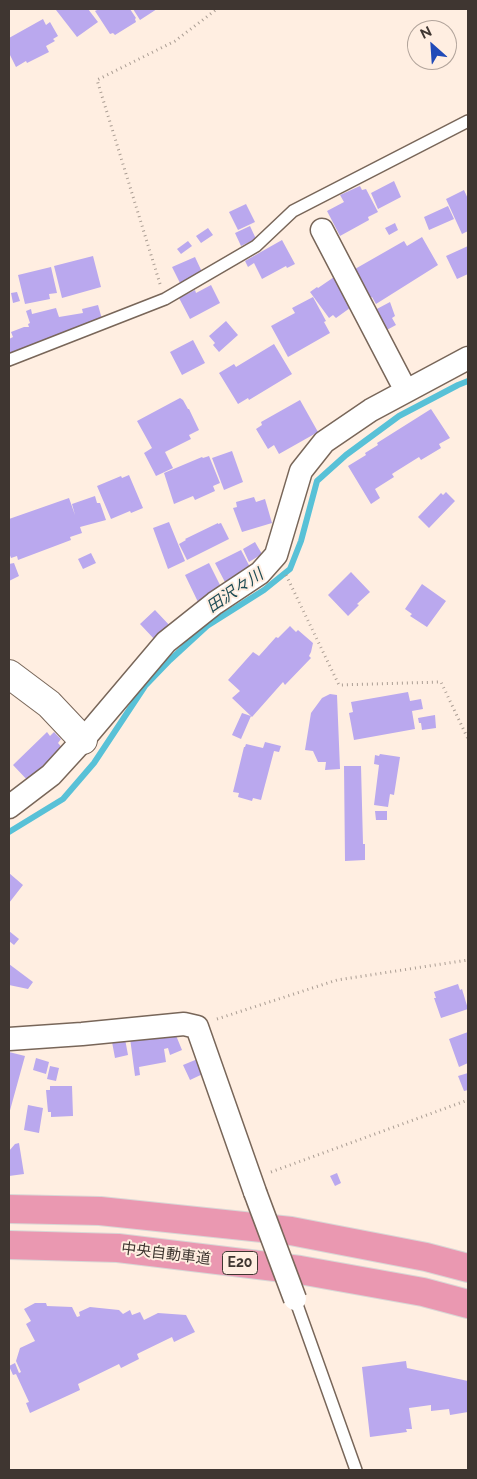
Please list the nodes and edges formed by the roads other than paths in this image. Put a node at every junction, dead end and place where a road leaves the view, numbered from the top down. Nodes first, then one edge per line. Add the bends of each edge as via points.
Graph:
1 (468, 121) edge
2 (322, 230) dead end
3 (468, 358) edge
4 (9, 360) edge
5 (406, 391) junction
6 (9, 674) edge
7 (83, 740) junction
8 (9, 807) edge
9 (9, 1039) edge
10 (9, 1209) edge
11 (9, 1245) edge
12 (468, 1268) edge
13 (295, 1299) joint
14 (468, 1304) edge
15 (356, 1470) edge

1 - 4 lane via 294,211 256,246 165,299
2 - 5 street
3 - 5 street
5 - 7 street via 324,442 301,471 276,555 260,573 166,642
6 - 7 street via 49,704
7 - 8 street via 51,774
9 - 13 street, bridge via 184,1024 197,1027
10 - 12 highway via 100,1211 291,1231 426,1256
11 - 14 highway, 中央自動車道 / E20 via 118,1248 300,1270 423,1292
13 - 15 lane

